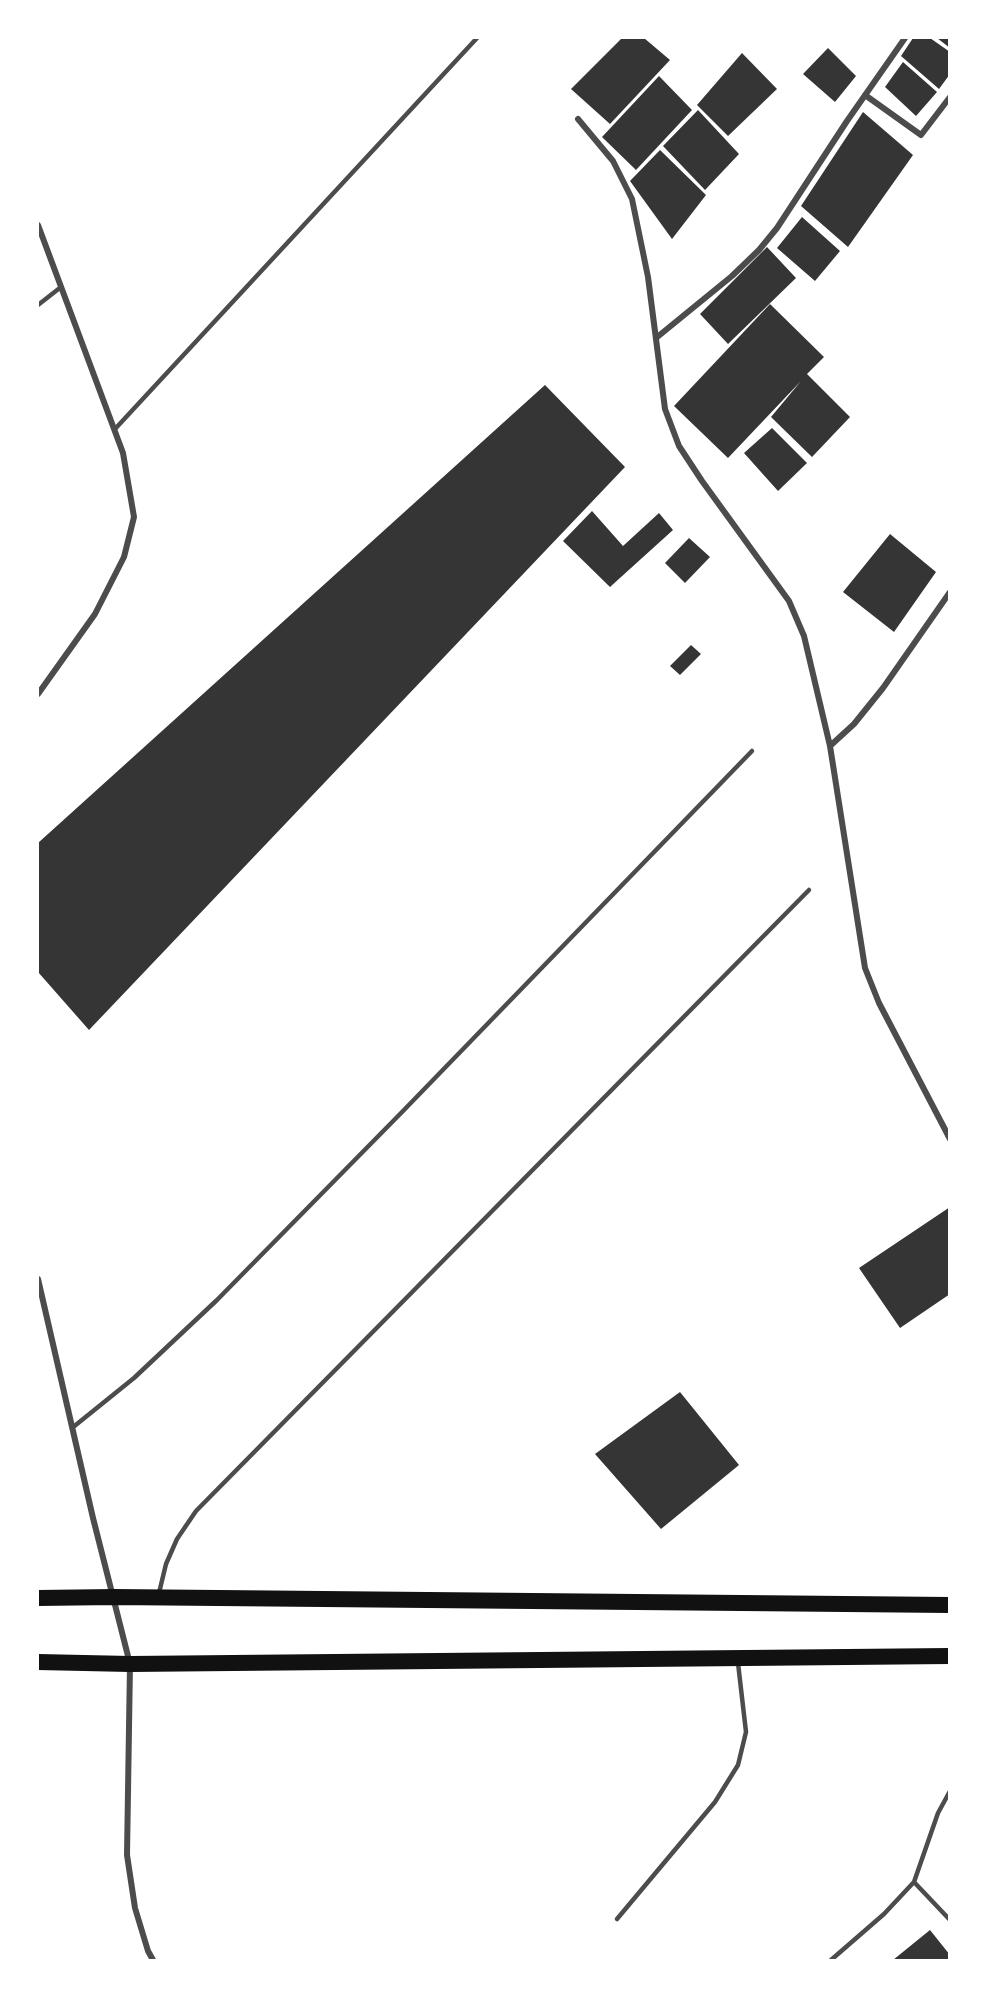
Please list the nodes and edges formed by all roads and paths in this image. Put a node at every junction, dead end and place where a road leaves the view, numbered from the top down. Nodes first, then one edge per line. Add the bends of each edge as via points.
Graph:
1 (477, 38) edge
2 (905, 38) edge
3 (865, 95) junction
4 (950, 98) edge
5 (578, 119) dead end
6 (38, 225) edge
7 (61, 287) junction
8 (38, 306) edge
9 (656, 338) junction
10 (114, 429) junction
11 (950, 592) edge
12 (38, 694) edge
13 (830, 746) junction
14 (752, 751) dead end
15 (809, 890) dead end
16 (950, 1139) edge
17 (38, 1279) edge
18 (72, 1428) junction
19 (114, 1597) junction
20 (38, 1598) edge
21 (158, 1598) junction
22 (950, 1605) edge
23 (950, 1656) edge
24 (737, 1658) junction
25 (38, 1662) edge
26 (130, 1664) junction
27 (950, 1791) edge
28 (914, 1882) junction
29 (617, 1919) dead end
30 (950, 1920) edge
31 (153, 1960) edge
32 (831, 1960) edge

1 - 10 lane
2 - 3 street
3 - 4 street via 921,135
3 - 9 street via 759,250
5 - 9 street via 613,161 632,199
6 - 7 street
7 - 8 lane
7 - 10 street
9 - 13 street via 665,409 679,446 789,601 804,636
10 - 12 street via 123,453 134,517 124,557 95,614
11 - 13 street via 883,688
13 - 16 street via 865,968 879,1003
14 - 18 lane via 217,1299 134,1378
15 - 21 lane via 196,1511 166,1564
17 - 18 street
18 - 19 street
19 - 20 highway
19 - 21 highway
19 - 26 street
21 - 22 highway
23 - 24 highway
24 - 26 highway
24 - 29 lane via 746,1732 738,1765 715,1802
25 - 26 highway
26 - 31 street via 127,1855 135,1908
27 - 28 lane via 938,1813
28 - 30 lane
28 - 32 lane

